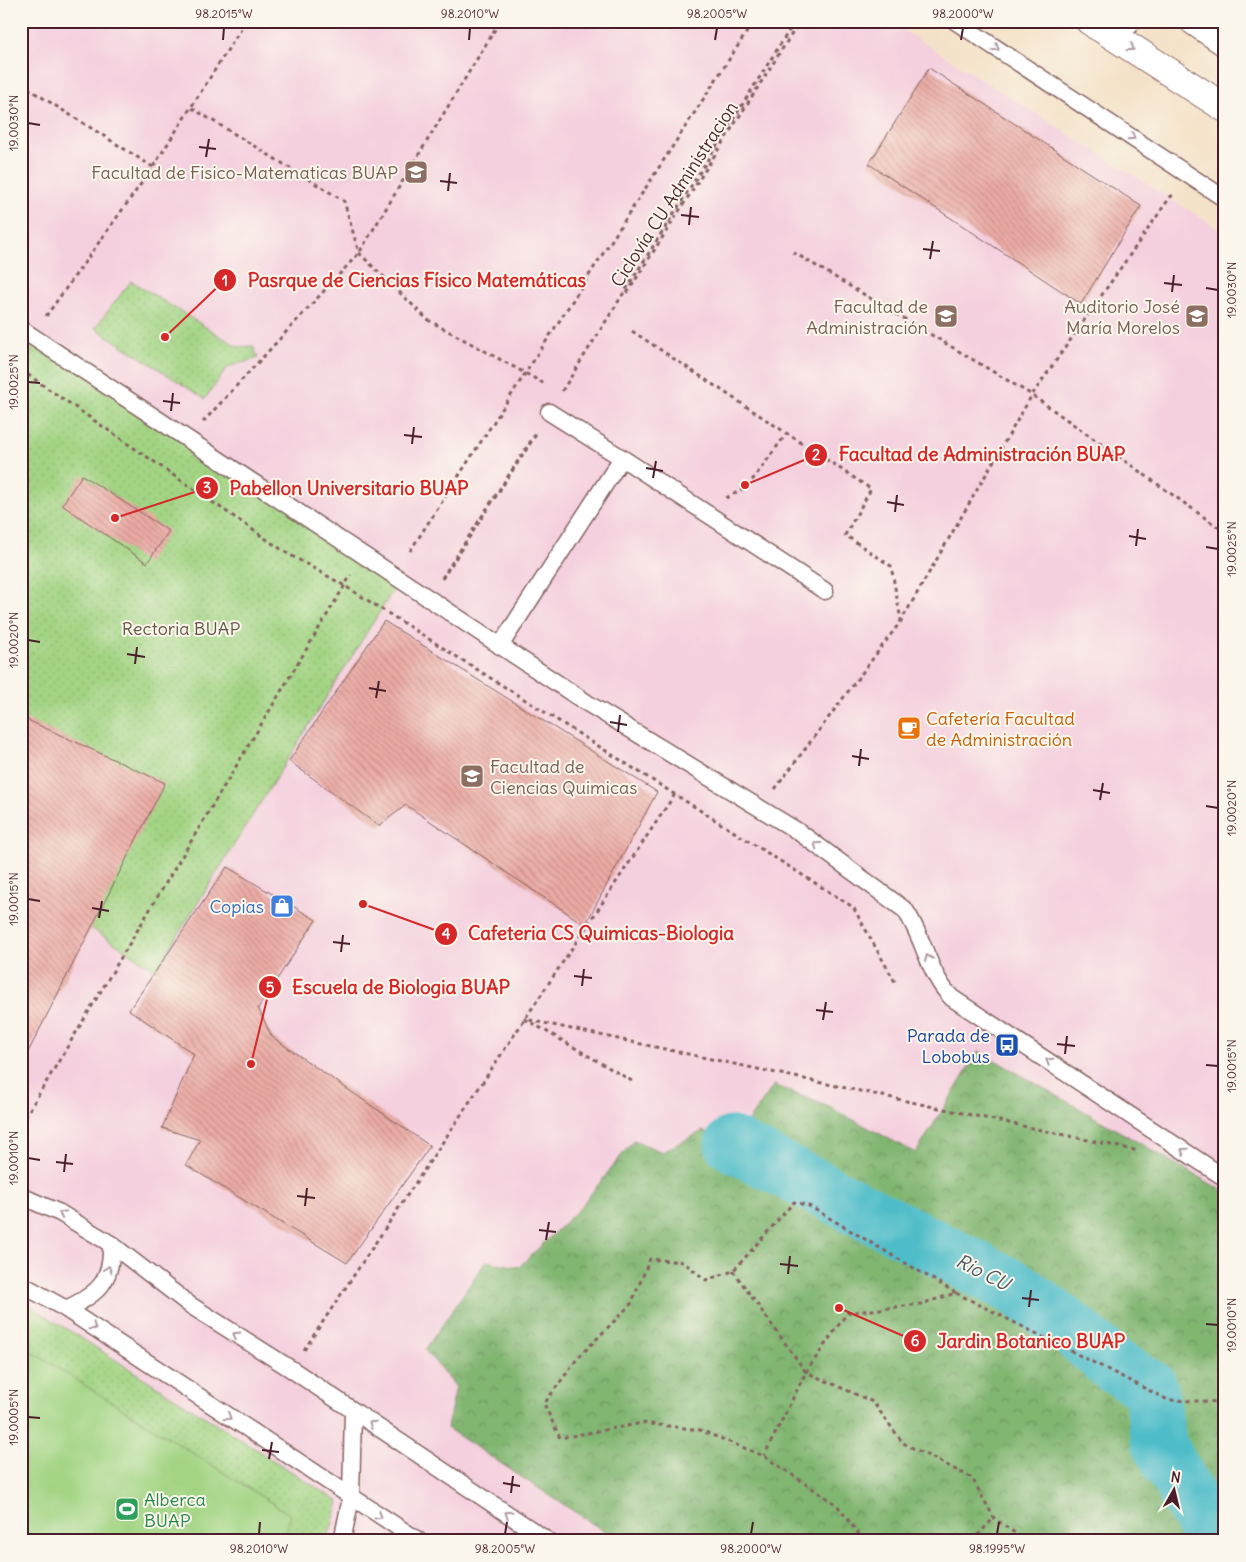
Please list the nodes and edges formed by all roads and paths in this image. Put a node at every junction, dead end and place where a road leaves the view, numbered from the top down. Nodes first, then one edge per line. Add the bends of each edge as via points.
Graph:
1 (246, 21) edge
2 (500, 21) edge
3 (754, 21) edge
4 (794, 21) edge
5 (800, 21) edge
6 (955, 21) edge
7 (1126, 21) edge
8 (1194, 21) edge
9 (1094, 24) edge
10 (1225, 42) edge
11 (21, 84) edge
12 (192, 108) junction
13 (1225, 108) edge
14 (154, 167) junction
15 (1222, 197) edge
16 (793, 252) dead end
17 (360, 253) junction
18 (24, 331) edge
19 (632, 332) dead end
20 (21, 370) edge
21 (526, 372) junction
22 (545, 384) dead end
23 (1032, 395) junction
24 (550, 413) junction
25 (787, 433) junction
26 (188, 439) junction
27 (622, 458) junction
28 (701, 510) junction
29 (1225, 532) edge
30 (410, 551) dead end
31 (362, 555) junction
32 (441, 584) dead end
33 (345, 586) junction
34 (824, 591) dead end
35 (901, 621) junction
36 (500, 646) junction
37 (675, 794) junction
38 (760, 808) junction
39 (740, 836) junction
40 (895, 982) dead end
41 (525, 1019) junction
42 (632, 1081) dead end
43 (21, 1124) edge
44 (1145, 1153) dead end
45 (1225, 1178) edge
46 (21, 1196) edge
47 (110, 1244) junction
48 (733, 1271) junction
49 (21, 1284) edge
50 (956, 1293) junction
51 (66, 1309) junction
52 (291, 1369) junction
53 (806, 1372) junction
54 (1225, 1402) edge
55 (353, 1411) junction
56 (764, 1456) junction
57 (351, 1498) junction
58 (994, 1518) junction
59 (342, 1541) edge
60 (419, 1541) edge
61 (548, 1541) edge
62 (864, 1541) edge
63 (972, 1541) edge
64 (1026, 1541) edge

1 - 12 path
2 - 17 path
3 - 21 path, Ciclovía CU Administracion
4 - 24 path
5 - 24 path, Ciclovía CU Administracion
6 -> 15 lane
7 - 9 street
8 - 10 street
9 -> 13 street
11 - 14 path
12 - 14 path
12 - 17 path via 344,201
14 - 18 path via 42,321
15 - 23 path via 1171,196
16 - 23 path
17 - 21 path via 428,320
17 - 26 path
18 - 26 lane
19 - 25 path
20 - 33 path via 286,552
21 - 22 path
21 - 30 path, Ciclovía CU Administracion
23 - 29 path
23 - 35 path
24 - 24 path via 440,582
24 - 27 lane
24 - 32 path, Ciclovía CU Administracion
25 - 28 path via 748,486
25 - 35 path via 871,489 845,535 892,566
26 - 31 lane
27 - 28 lane
27 - 36 lane
28 - 34 lane
31 - 33 path
31 - 36 lane
33 - 37 path
33 - 43 path
35 - 38 path
36 - 38 lane via 587,704
37 - 39 path
37 - 41 path
38 - 39 path
45 -> 38 lane via 952,998 938,980 905,910 807,837
39 - 40 path via 853,908
41 - 42 path
41 - 44 path
41 - 52 path
47 -> 46 lane via 60,1213
51 -> 47 lane via 99,1289 108,1274
52 -> 47 lane via 190,1306
48 - 50 path via 794,1202 810,1206
48 - 53 path
48 - 56 path via 706,1280 683,1262 650,1259 631,1304 577,1359 544,1404 560,1438 643,1424 700,1430
49 - 51 lane
50 - 53 path via 921,1304 847,1313
50 - 54 path via 1168,1400
51 -> 57 lane
52 - 55 lane
53 - 56 path
53 - 58 path via 873,1402 903,1443 972,1478
55 - 57 lane
61 -> 55 lane
56 - 62 path via 837,1505
57 - 59 lane
57 -> 60 lane
58 - 63 path
58 - 64 path

